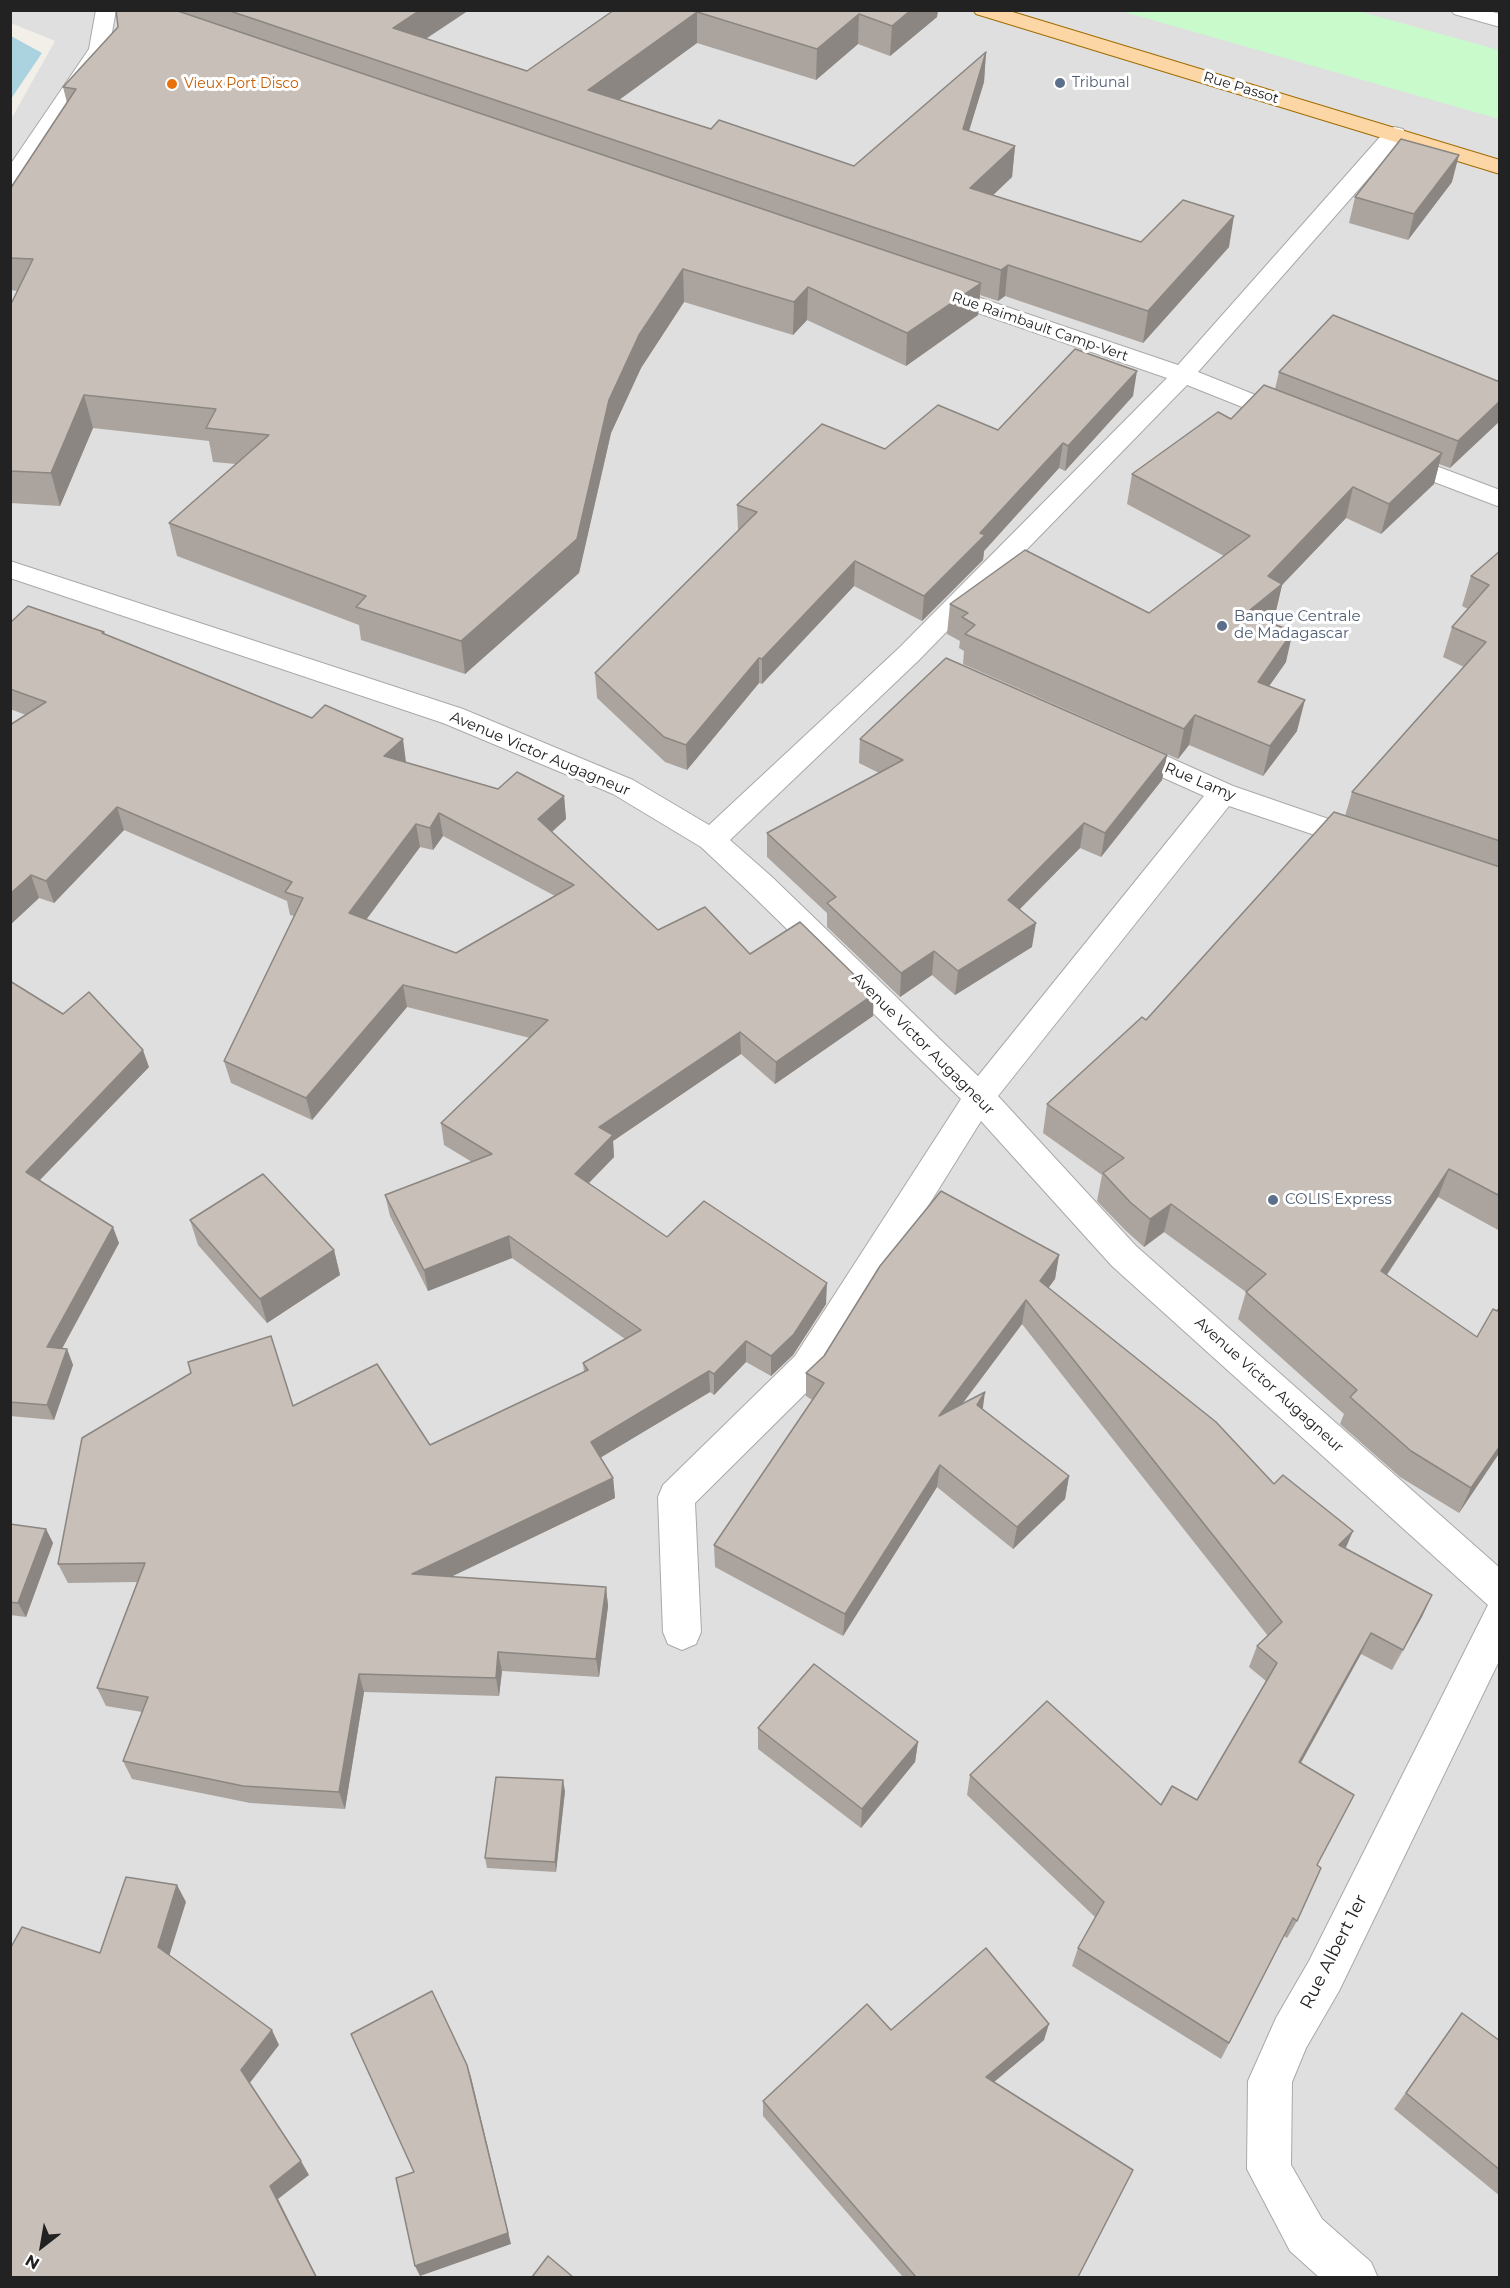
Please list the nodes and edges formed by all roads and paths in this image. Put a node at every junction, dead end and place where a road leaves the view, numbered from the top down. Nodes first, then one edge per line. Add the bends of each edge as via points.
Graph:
1 (983, 10) edge
2 (1461, 10) edge
3 (115, 12) edge
4 (1499, 21) edge
5 (1395, 134) junction
6 (1500, 166) edge
7 (10, 182) edge
8 (913, 283) edge
9 (1183, 375) junction
10 (1314, 427) edge
11 (1379, 452) edge
12 (1500, 499) edge
13 (10, 569) edge
14 (1104, 740) edge
15 (1223, 793) junction
16 (711, 840) junction
17 (1389, 850) edge
18 (979, 1097) junction
19 (1500, 1592) edge
20 (1500, 1618) edge
21 (682, 1632) dead end
22 (1355, 2277) edge

1 - 5 main road, Rue Passot
2 - 4 street
3 - 7 street via 99,49
5 - 6 main road, Rue Passot
5 - 9 street
8 - 9 street, Rue Raimbault Camp-Vert
9 - 10 street, Rue Raimbault Camp-Vert
9 - 16 street via 920,659
11 - 12 street
13 - 16 street, Avenue Victor Augagneur via 453,716 623,787
14 - 15 street, Rue Lamy
15 - 17 street, Rue Lamy
15 - 18 street
16 - 18 street, Avenue Victor Augagneur
18 - 19 street, Avenue Victor Augagneur via 1124,1256
18 - 21 street via 808,1367 676,1497
20 - 22 street, Rue Albert 1er via 1270,2081 1269,2169 1306,2235

